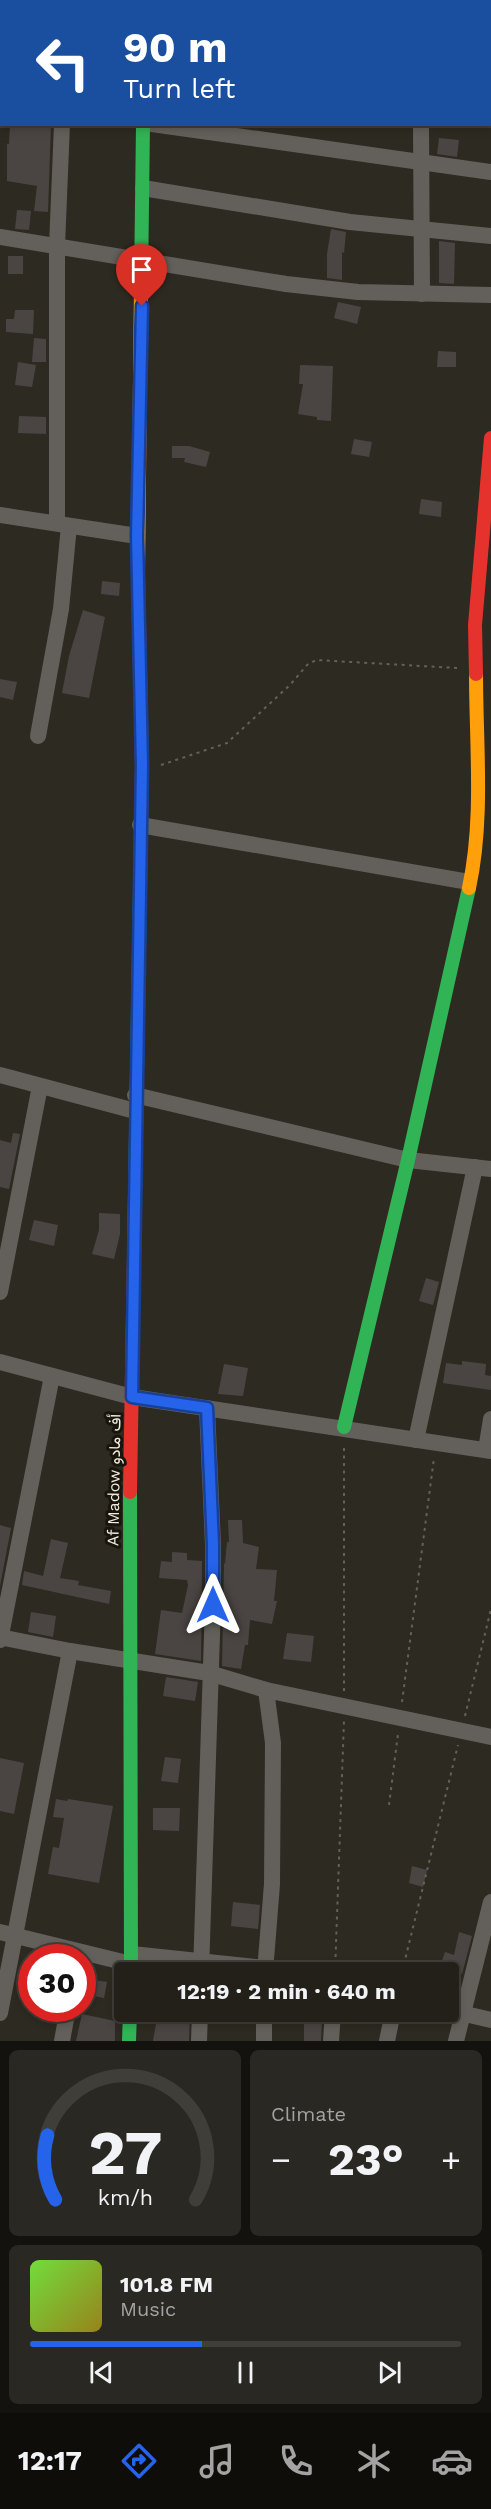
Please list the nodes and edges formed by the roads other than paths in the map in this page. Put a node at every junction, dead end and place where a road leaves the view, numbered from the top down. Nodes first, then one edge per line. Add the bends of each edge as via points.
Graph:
1 (62, 126) edge
2 (143, 126) edge
3 (166, 126) edge
4 (421, 126) edge
5 (421, 162) junction
6 (491, 172) edge
7 (143, 188) junction
8 (422, 228) junction
9 (491, 236) edge
10 (0, 237) edge
11 (57, 246) junction
12 (143, 260) junction
13 (422, 294) junction
14 (491, 295) edge
15 (491, 438) edge
16 (0, 514) edge
17 (63, 524) junction
18 (137, 536) junction
19 (483, 670) edge
20 (38, 736) dead end
21 (140, 825) junction
22 (470, 882) junction
23 (0, 1075) edge
24 (40, 1086) junction
25 (135, 1103) junction
26 (408, 1160) junction
27 (483, 1168) edge
28 (0, 1292) edge
29 (0, 1362) edge
30 (52, 1376) junction
31 (132, 1397) junction
32 (207, 1408) junction
33 (491, 1419) edge
34 (344, 1427) junction
35 (416, 1440) junction
36 (488, 1450) edge
37 (0, 1638) edge
38 (70, 1651) junction
39 (129, 1660) junction
40 (209, 1673) junction
41 (266, 1690) junction
42 (491, 1737) edge
43 (491, 1902) edge
44 (8, 1933) edge
45 (45, 1944) edge
46 (96, 1957) edge
47 (121, 1962) edge
48 (132, 1962) edge
49 (202, 1962) edge
50 (269, 1962) edge
51 (459, 1999) edge
52 (459, 2012) edge
53 (0, 2013) edge
54 (491, 2020) edge
55 (65, 2022) edge
56 (130, 2022) edge
57 (200, 2022) edge
58 (264, 2022) edge
59 (332, 2022) edge
60 (391, 2022) edge
61 (455, 2022) edge
62 (62, 2041) edge
63 (129, 2041) edge
64 (199, 2041) edge
65 (264, 2041) edge
66 (331, 2041) edge
67 (387, 2041) edge
68 (456, 2041) edge

1 - 11 street
2 - 7 street, Af Madow أف مادو
3 - 5 street
4 - 5 street
5 - 6 street
5 - 8 street
7 - 8 street via 350,222
7 - 12 street, Af Madow أف مادو
8 - 9 street
8 - 13 street
10 - 11 street
11 - 12 street
11 - 17 street
12 - 13 street via 286,284
12 - 18 street, Af Madow أف مادو
13 - 14 street
15 - 19 street via 475,625
16 - 17 street
17 - 18 street
17 - 20 street via 61,609
18 - 21 street, Af Madow أف مادو
19 - 22 street
21 - 22 street
21 - 25 street, Af Madow أف مادو
22 - 26 street
23 - 24 street
24 - 25 street
24 - 28 street
25 - 26 street
25 - 31 street, Af Madow أف مادو
26 - 27 street
26 - 34 street
27 - 35 street
29 - 30 street
30 - 31 street
30 - 37 street
31 - 32 street
31 - 39 street, Af Madow أف مادو
32 - 34 street
32 - 40 street via 213,1545
33 - 36 street
34 - 35 street
35 - 36 street
37 - 38 street
38 - 39 street
38 - 44 street
39 - 40 street
39 - 48 street, Af Madow أف مادو
40 - 41 street
40 - 49 street
41 - 42 street
41 - 50 street via 273,1743
43 - 51 street
44 - 45 street
44 - 53 street
46 - 47 street
52 - 54 street
55 - 62 street
56 - 63 street
57 - 64 street
58 - 65 street
59 - 66 street
60 - 67 street
61 - 68 street

